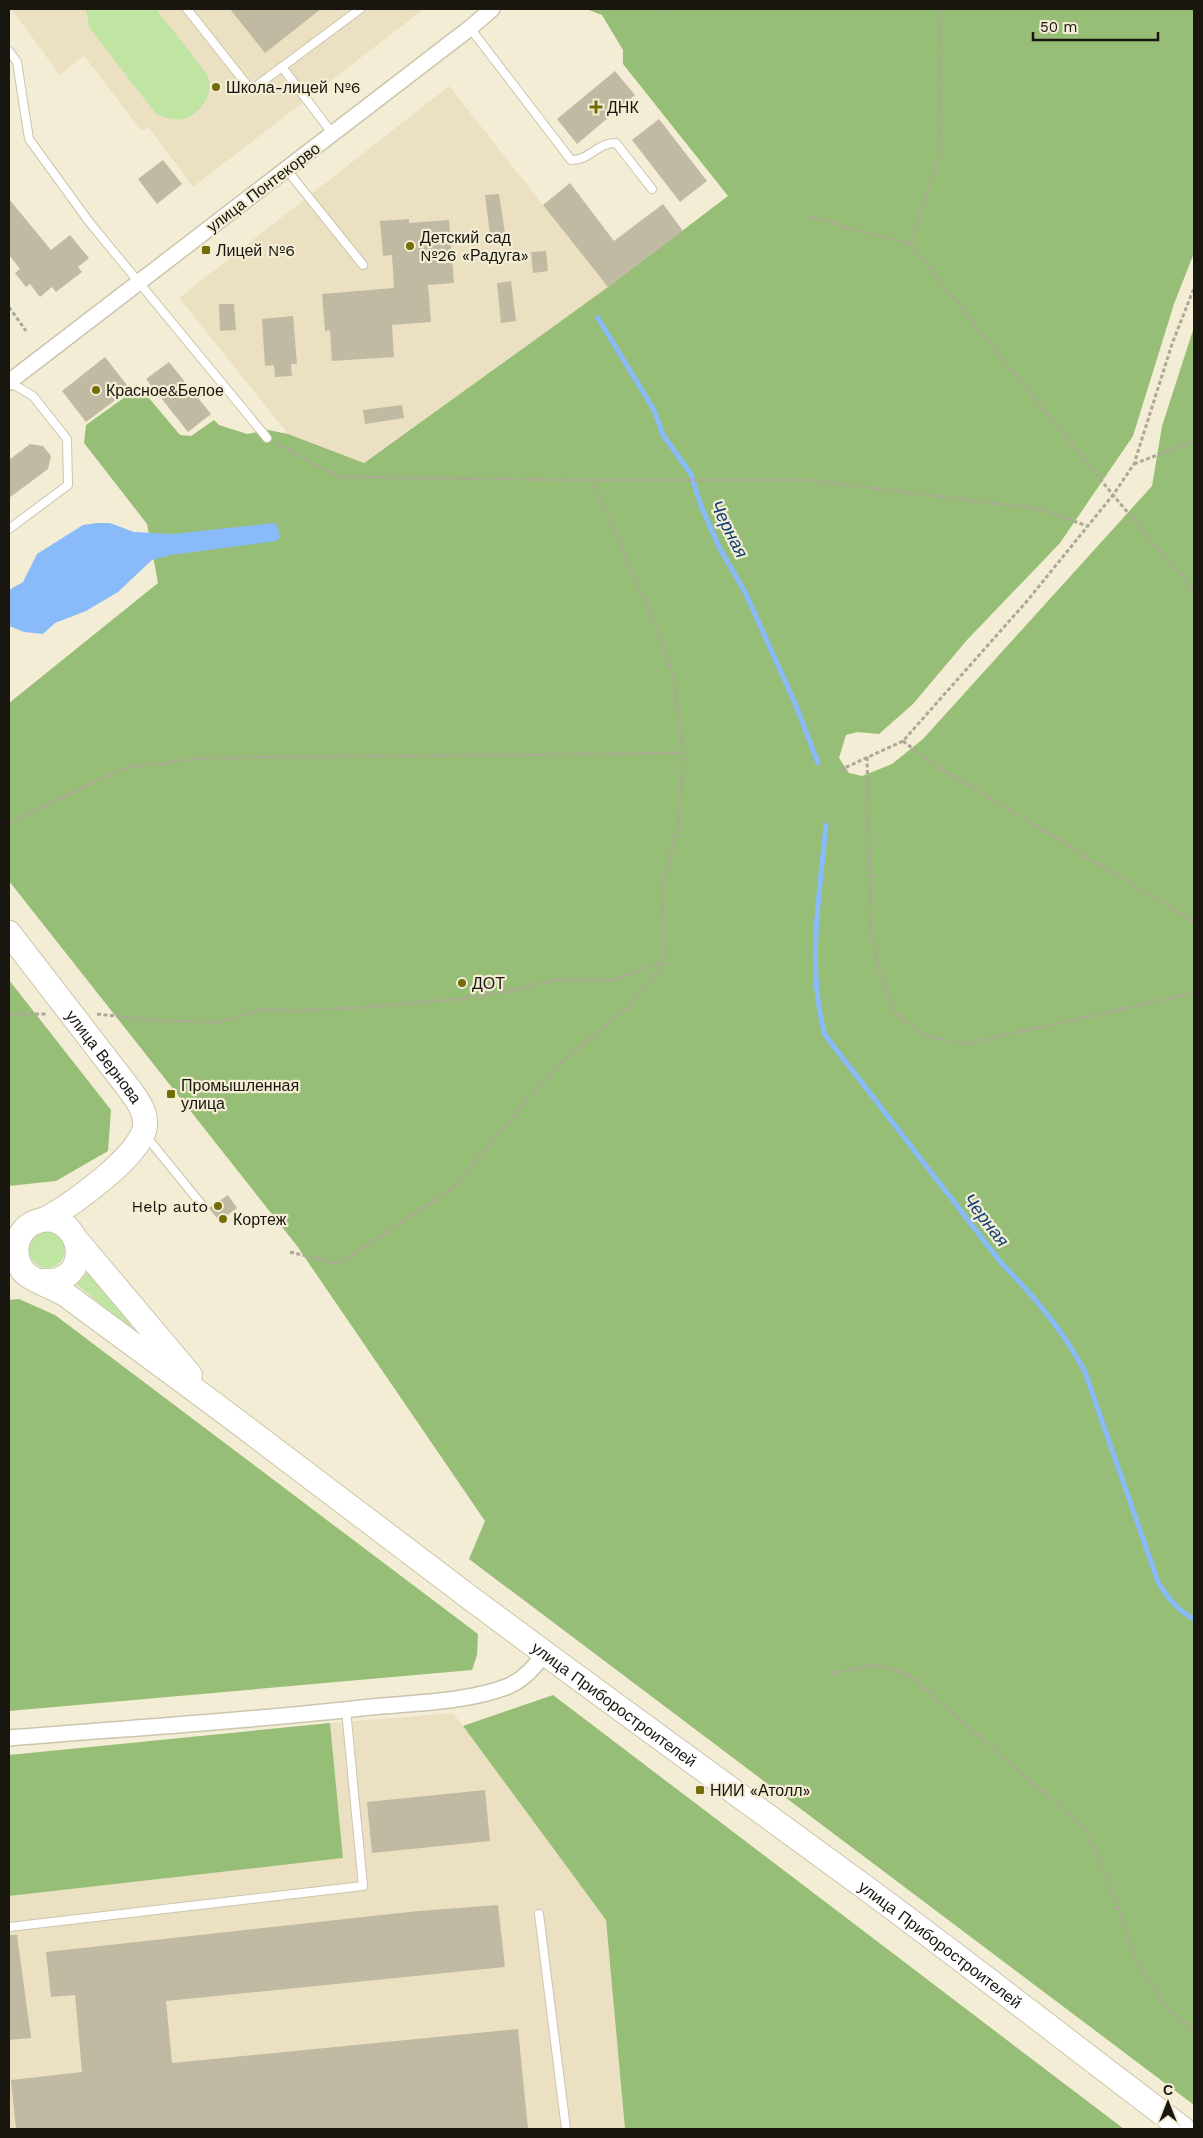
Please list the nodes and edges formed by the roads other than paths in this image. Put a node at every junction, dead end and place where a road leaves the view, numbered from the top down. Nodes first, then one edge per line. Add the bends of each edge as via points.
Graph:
1 (187, 9) edge
2 (360, 9) edge
3 (492, 9) edge
4 (470, 28) junction
5 (9, 51) edge
6 (282, 67) junction
7 (332, 134) junction
8 (286, 169) junction
9 (652, 189) dead end
10 (362, 265) dead end
11 (139, 282) junction
12 (9, 382) edge
13 (267, 438) road end
14 (9, 529) edge
15 (9, 933) edge
16 (144, 1134) junction
17 (98, 1183) junction
18 (202, 1205) dead end
19 (46, 1219) junction
20 (76, 1238) junction
21 (42, 1281) junction
22 (215, 1405) junction
23 (545, 1653) junction
24 (346, 1710) junction
25 (9, 1738) edge
26 (539, 1914) dead end
27 (9, 1927) edge
28 (566, 2129) edge
29 (1183, 2129) edge

1 - 6 lane via 251,90
2 - 6 lane
3 - 4 street, улица Понтекорво
4 - 7 street, улица Понтекорво
4 - 9 lane via 571,160 580,160 606,142 616,143
5 - 11 lane via 17,62 30,139 90,223
6 - 7 lane
7 - 8 street, улица Понтекорво
8 - 10 lane
8 - 11 street, улица Понтекорво
11 - 12 street, улица Понтекорво
11 - 13 lane
12 - 14 lane via 33,396 67,439 68,485
15 - 16 main road, улица Вернова via 130,1090 142,1109 146,1123
16 - 17 main road via 139,1144
16 - 18 lane
17 - 19 main road
17 - 20 main road via 76,1220
19 - 20 main road via 65,1225
19 - 21 main road via 23,1231 16,1250 27,1275
20 - 21 main road via 79,1251 76,1264 67,1275 57,1280
20 - 22 main road, улица Приборостроителей
21 - 22 main road, улица Приборостроителей via 58,1289
22 - 23 main road, улица Приборостроителей
23 - 24 street via 520,1680 505,1687 471,1696
23 - 29 main road, улица Приборостроителей via 867,1889
24 - 25 street
24 - 27 lane via 363,1886
26 - 28 lane

